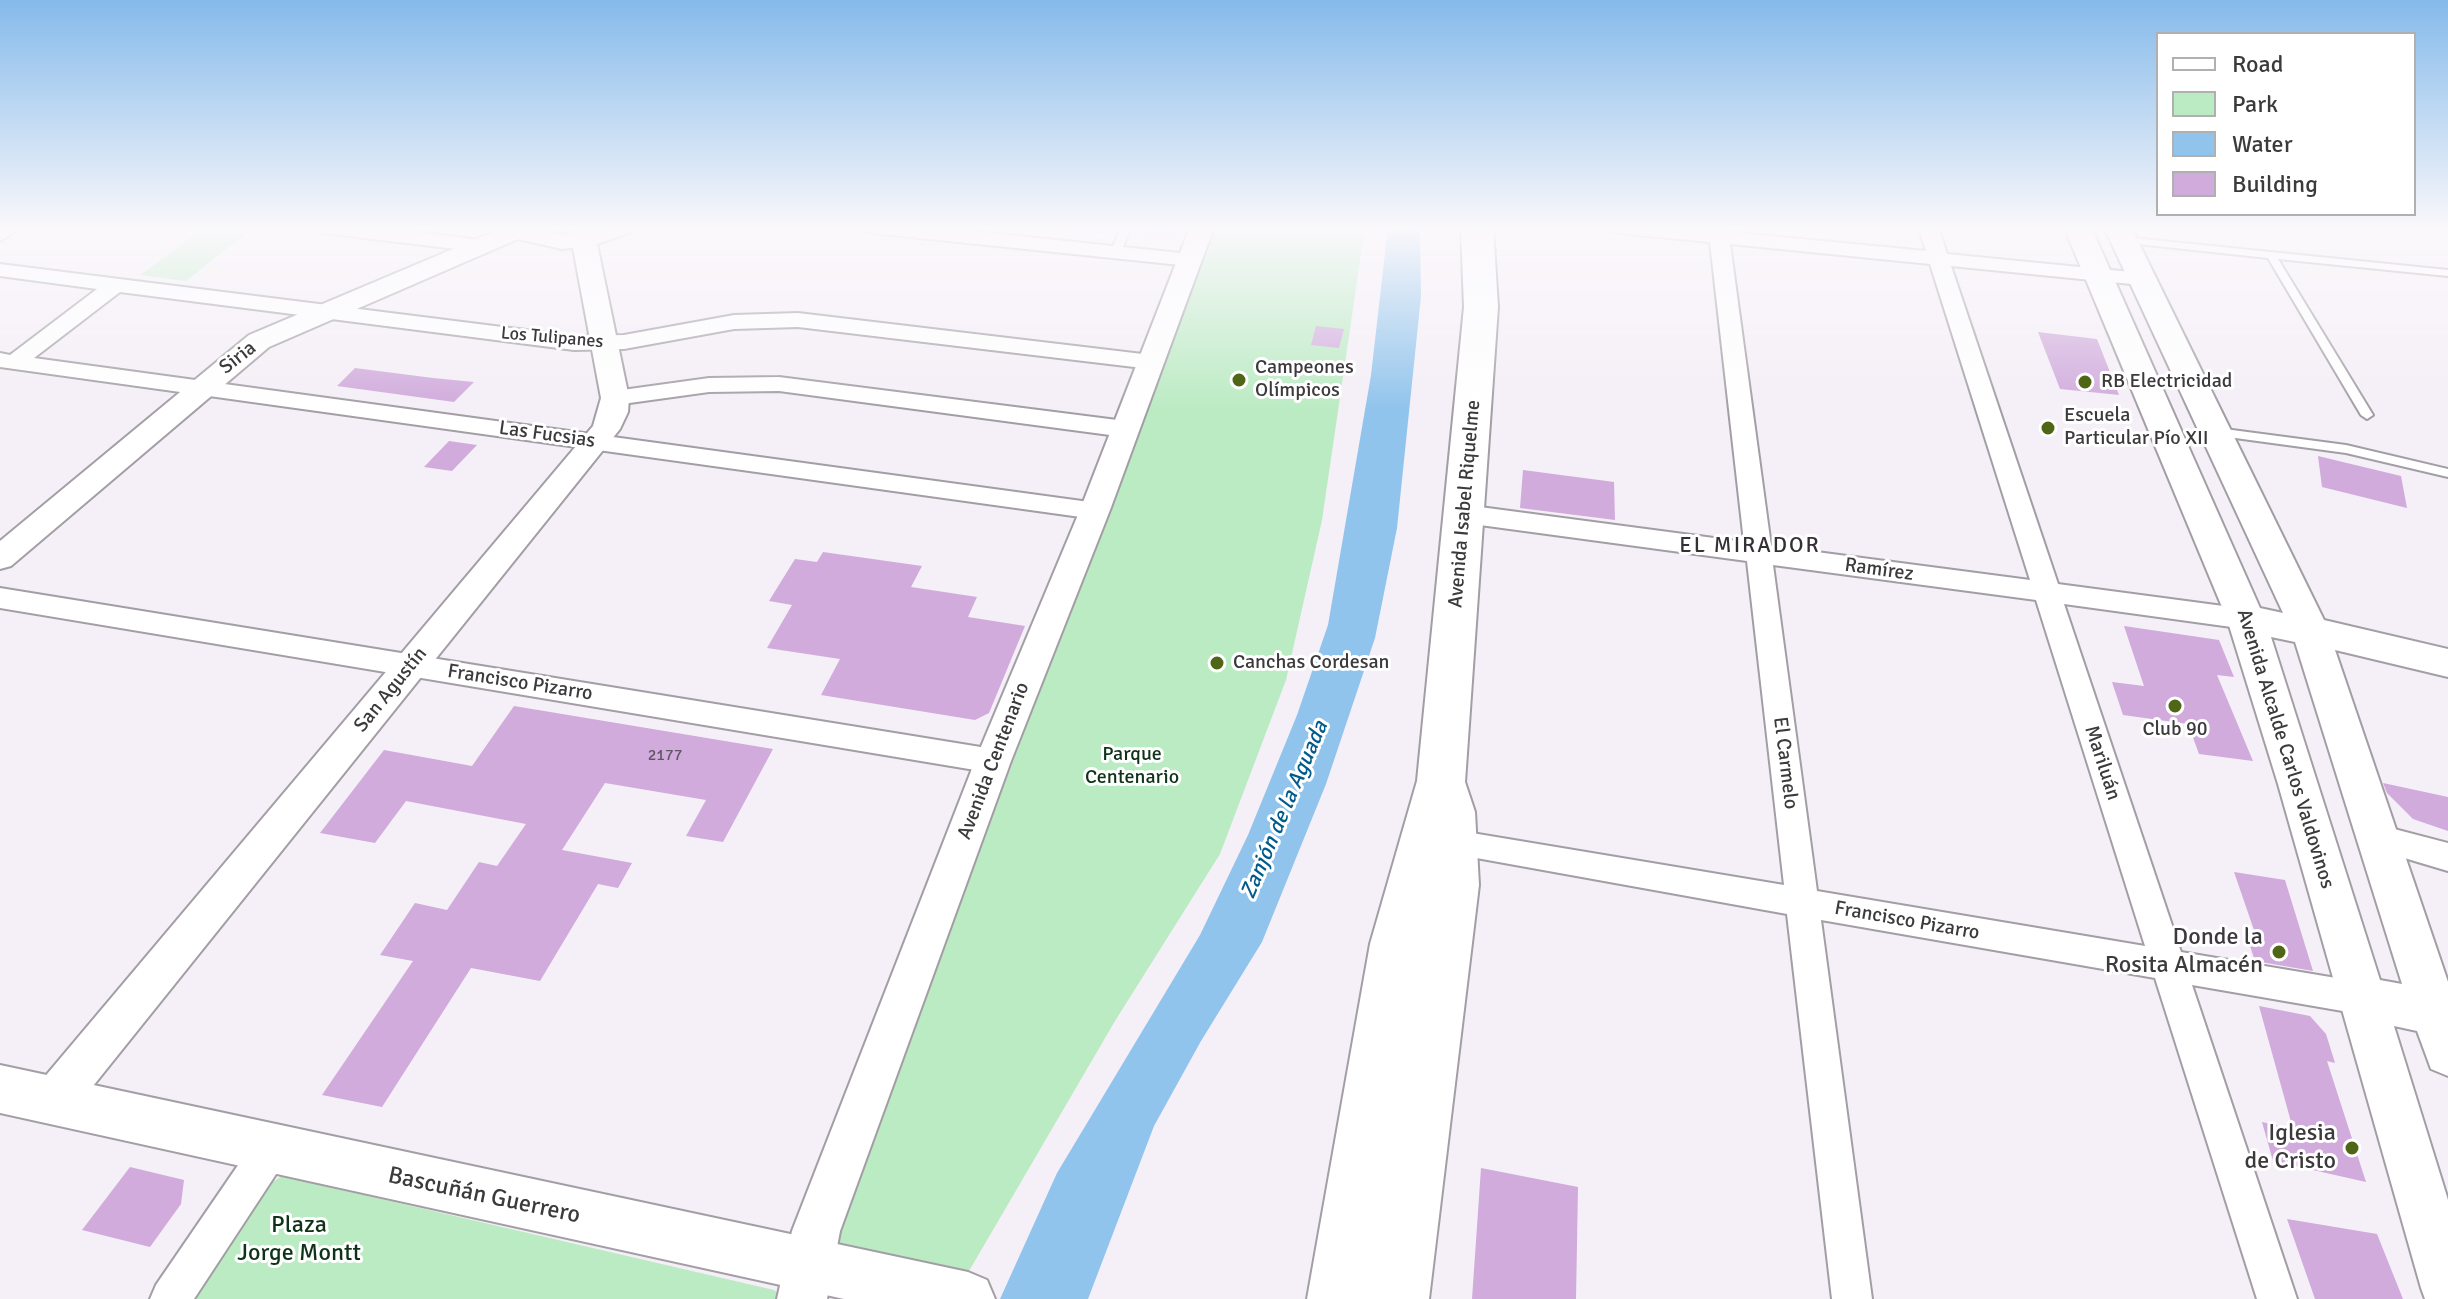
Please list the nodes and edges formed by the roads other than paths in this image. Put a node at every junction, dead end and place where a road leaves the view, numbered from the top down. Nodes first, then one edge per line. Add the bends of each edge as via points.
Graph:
1 (112, 288) edge
2 (145, 288) edge
3 (382, 288) edge
4 (594, 288) edge
5 (1179, 288) edge
6 (1481, 288) edge
7 (1725, 288) edge
8 (1947, 288) edge
9 (2104, 288) edge
10 (2145, 288) edge
11 (2291, 288) edge
12 (326, 311) junction
13 (605, 344) junction
14 (7, 361) edge
15 (1151, 362) junction
16 (200, 387) junction
17 (615, 398) junction
18 (2367, 415) dead end
19 (2163, 426) junction
20 (1125, 429) junction
21 (2213, 431) junction
22 (595, 442) junction
23 (2448, 473) edge
24 (1095, 510) junction
25 (1465, 514) junction
26 (1759, 553) junction
27 (2219, 556) junction
28 (0, 558) edge
29 (2276, 565) junction
30 (2047, 592) junction
31 (0, 598) edge
32 (2246, 619) junction
33 (2310, 631) junction
34 (2448, 663) edge
35 (411, 665) junction
36 (993, 761) junction
37 (1441, 781) junction
38 (2299, 784) junction
39 (2370, 820) junction
40 (1454, 843) junction
41 (2448, 857) edge
42 (1803, 903) junction
43 (2168, 965) junction
44 (2360, 998) junction
45 (2441, 1033) edge
46 (0, 1089) edge
47 (53, 1101) junction
48 (271, 1149) junction
49 (2446, 1276) edge
50 (806, 1283) edge
51 (170, 1299) edge
52 (968, 1299) edge
53 (1339, 1299) edge
54 (1397, 1299) edge
55 (1852, 1299) edge
56 (2277, 1299) edge

1 - 14 street
2 - 12 street, Los Tulipanes
3 - 12 street, Siria
4 - 13 street
5 - 15 street, Avenida Centenario
6 - 25 highway, Avenida Isabel Riquelme
7 - 26 street, El Carmelo
8 - 30 street, Mariluán
9 - 19 main road, Avenida Alcalde Carlos Valdovinos
10 - 21 main road
11 - 18 lane
12 - 13 street, Los Tulipanes
12 - 16 street, Siria via 268,335
13 - 15 street, Los Tulipanes via 723,323 798,320
13 - 17 street
14 - 16 street, Las Fucsias
15 - 20 street, Avenida Centenario
16 - 22 street, Las Fucsias
16 - 28 street, Siria
17 - 20 street via 709,385 779,384
17 - 22 street, San Agustín via 611,419
19 - 21 main road
19 - 27 main road, Avenida Alcalde Carlos Valdovinos
20 - 24 street, Avenida Centenario
21 - 23 lane via 2346,449
21 - 29 main road
22 - 24 street, Las Fucsias
22 - 35 street, San Agustín
24 - 36 street, Avenida Centenario
25 - 26 street, Ramírez
25 - 37 highway, Avenida Isabel Riquelme
26 - 30 street, Ramírez
26 - 42 street, El Carmelo
27 - 29 main road
27 - 32 main road, Avenida Alcalde Carlos Valdovinos
29 - 33 main road
30 - 32 street, Ramírez
30 - 43 street, Mariluán
31 - 35 street, Francisco Pizarro
32 - 33 main road
32 - 38 main road, Avenida Alcalde Carlos Valdovinos
33 - 34 main road
33 - 39 main road
35 - 36 street, Francisco Pizarro
35 - 47 street, San Agustín
36 - 50 street, Avenida Centenario via 816,1231
37 - 40 highway, Avenida Isabel Riquelme
37 - 53 highway, Avenida Isabel Riquelme via 1396,944
38 - 39 main road
38 - 44 main road, Avenida Alcalde Carlos Valdovinos
39 - 41 street
39 - 45 main road
40 - 42 street, Francisco Pizarro
40 - 54 highway, Avenida Isabel Riquelme via 1447,944
42 - 43 street, Francisco Pizarro
42 - 55 street, El Carmelo
43 - 44 street, Francisco Pizarro
43 - 56 street, Mariluán
44 - 45 main road
44 - 49 main road, Avenida Alcalde Carlos Valdovinos
46 - 47 main road, Bascuñán Guerrero
47 - 48 main road, Bascuñán Guerrero
48 - 50 main road, Bascuñán Guerrero
48 - 51 street
50 - 52 main road, Bascuñán Guerrero

